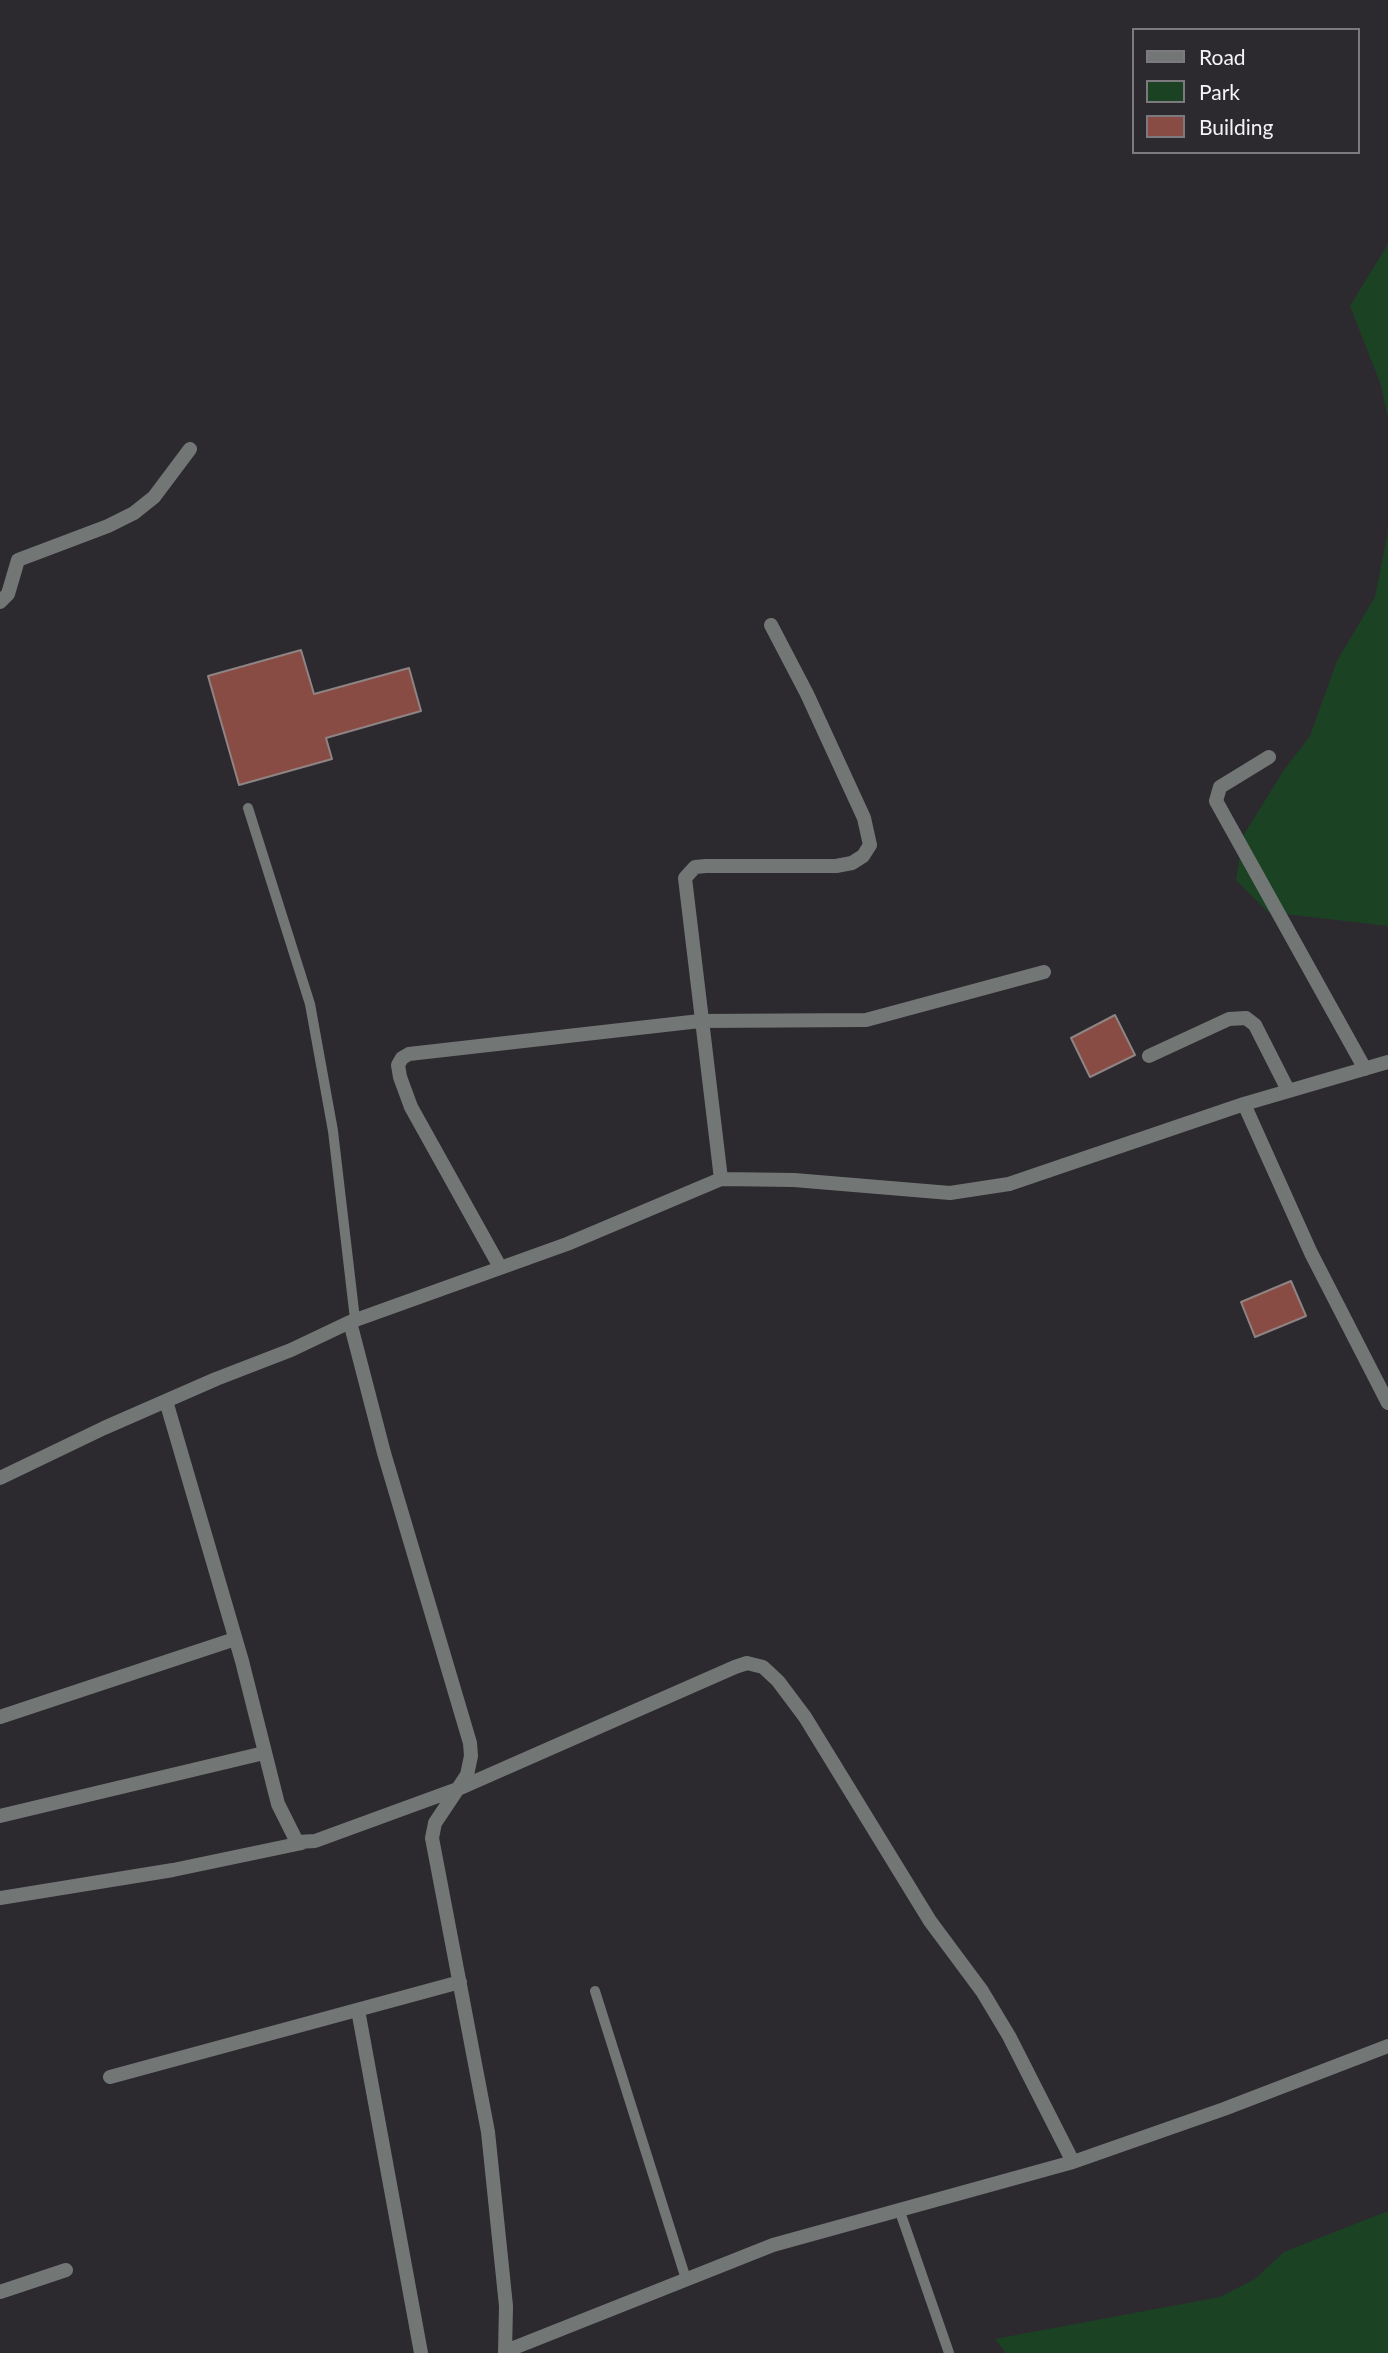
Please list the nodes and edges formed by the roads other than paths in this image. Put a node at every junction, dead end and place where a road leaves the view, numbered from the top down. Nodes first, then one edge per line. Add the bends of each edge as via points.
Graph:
1 (190, 449) dead end
2 (0, 602) edge
3 (771, 625) dead end
4 (1269, 757) dead end
5 (248, 808) dead end
6 (1044, 972) dead end
7 (700, 1021) junction
8 (1149, 1056) dead end
9 (1388, 1062) edge
10 (1366, 1069) junction
11 (1288, 1090) junction
12 (1244, 1104) junction
13 (721, 1179) junction
14 (500, 1267) junction
15 (352, 1320) junction
16 (166, 1401) junction
17 (1388, 1403) edge
18 (0, 1478) edge
19 (235, 1639) junction
20 (0, 1717) edge
21 (264, 1753) junction
22 (460, 1788) junction
23 (0, 1816) edge
24 (302, 1843) junction
25 (0, 1898) edge
26 (460, 1982) junction
27 (595, 1991) dead end
28 (358, 2010) junction
29 (1388, 2046) edge
30 (110, 2077) dead end
31 (1073, 2162) junction
32 (899, 2209) junction
33 (66, 2270) dead end
34 (686, 2279) junction
35 (0, 2292) edge
36 (506, 2352) edge
37 (421, 2353) edge
38 (949, 2353) edge

1 - 2 street via 154,497 134,513 18,560 8,594
3 - 7 street via 864,818 870,845 852,863 836,866 706,866 688,871 685,889
4 - 10 street via 1220,787 1216,801
5 - 15 lane via 310,1004 323,1067
6 - 7 street via 866,1020
7 - 13 street
7 - 14 street via 402,1058 400,1077 411,1108
8 - 11 street via 1229,1019 1246,1018 1255,1025
9 - 10 street
10 - 11 street
11 - 12 street
12 - 13 street via 1009,1184 950,1194 794,1180
12 - 17 street via 1311,1253
13 - 14 street
14 - 15 street
15 - 16 street
15 - 22 street via 384,1452 470,1743 467,1775
16 - 18 street
16 - 19 street
19 - 20 street
19 - 21 street
21 - 23 street
21 - 24 street via 285,1820
22 - 24 street
22 - 26 street via 439,1815 432,1838
22 - 31 street via 734,1667 747,1663 763,1667 805,1717 930,1921 982,1991
24 - 25 street
26 - 28 street
26 - 36 street via 491,2159 506,2306
27 - 34 lane
28 - 30 street
28 - 37 street
29 - 31 street
31 - 32 street
32 - 34 street via 773,2245
32 - 38 lane
33 - 35 street
34 - 36 street

